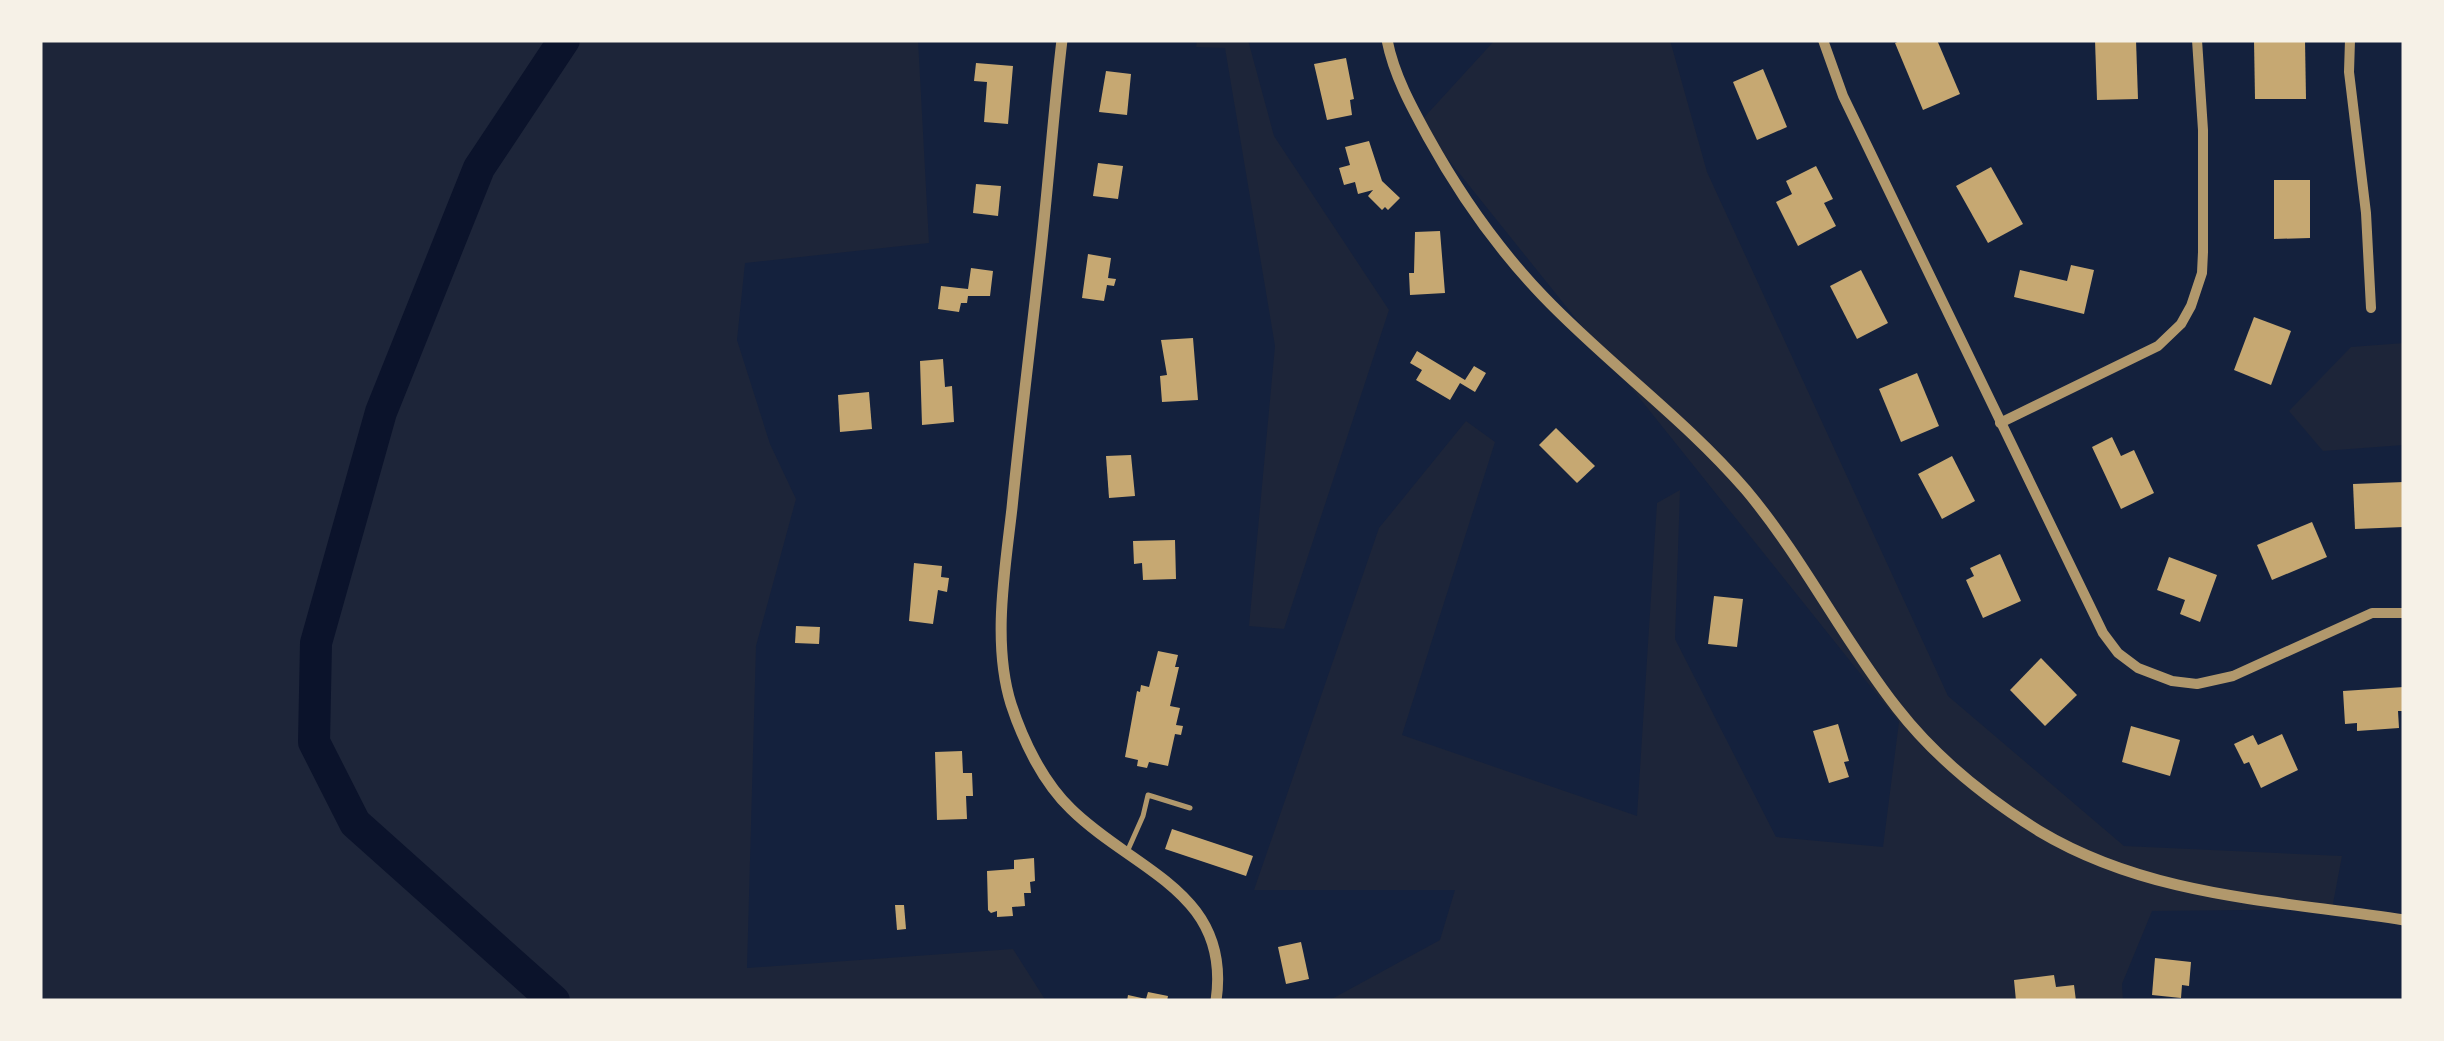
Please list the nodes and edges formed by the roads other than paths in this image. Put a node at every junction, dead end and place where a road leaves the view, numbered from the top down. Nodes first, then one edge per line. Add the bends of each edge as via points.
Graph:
1 (1062, 40) edge
2 (1387, 40) edge
3 (1823, 40) edge
4 (2196, 40) edge
5 (2350, 40) edge
6 (2371, 308) dead end
7 (2000, 423) junction
8 (2404, 613) edge
9 (1190, 808) dead end
10 (1127, 852) junction
11 (2404, 920) edge
12 (1216, 1001) edge

1 - 10 street via 1004,576 1005,674 1017,723 1053,788
2 - 11 street via 1401,86 1448,173 1512,264 1744,488 1888,696 1950,764 2040,830 2117,869 2208,892
3 - 7 street via 1843,96
4 - 7 street via 2203,252 2191,306 2158,346
5 - 6 street
7 - 8 street via 2103,633 2138,668 2172,681 2209,683 2372,614
9 - 10 lane via 1148,796
10 - 12 street via 1189,900 1204,920 1218,960

